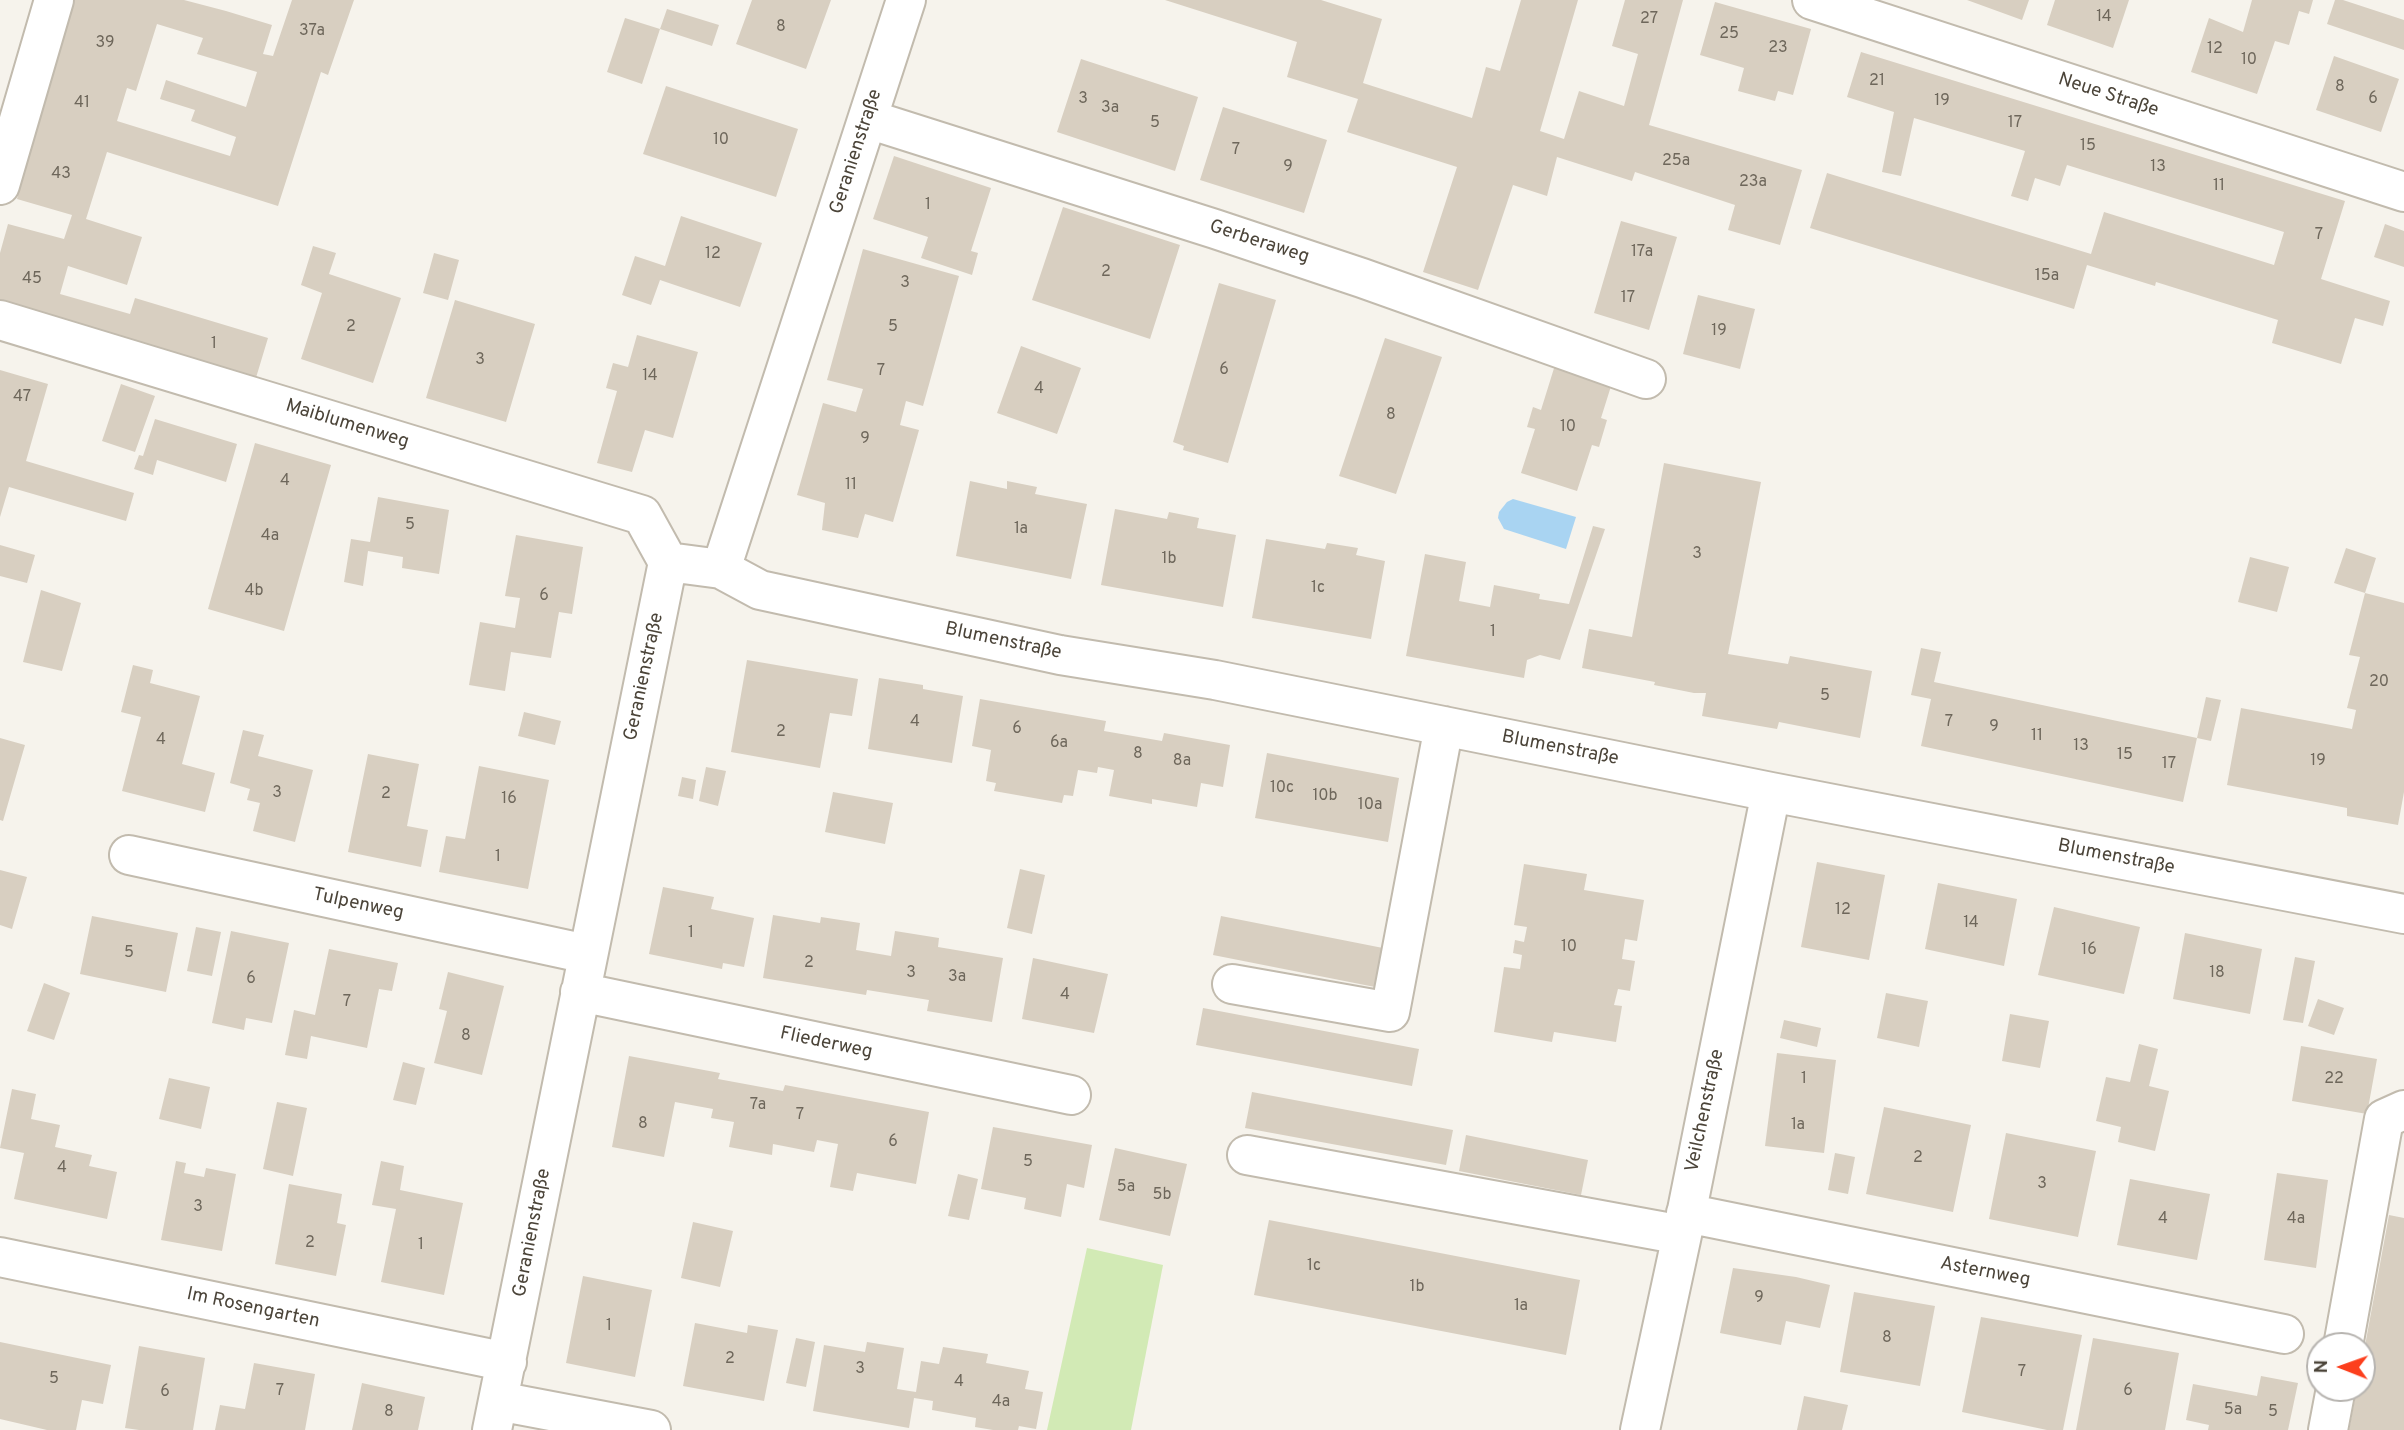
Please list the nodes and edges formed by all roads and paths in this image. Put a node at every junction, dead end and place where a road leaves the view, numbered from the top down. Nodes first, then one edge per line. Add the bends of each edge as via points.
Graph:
1 (54, 0) edge
2 (906, 0) edge
3 (1812, 0) edge
4 (868, 119) junction
5 (0, 185) edge
6 (2404, 192) edge
7 (0, 320) edge
8 (1646, 379) dead end
9 (668, 562) junction
10 (721, 569) junction
11 (1444, 726) junction
12 (1772, 792) junction
13 (129, 855) dead end
14 (2404, 914) edge
15 (587, 954) junction
16 (1233, 984) dead end
17 (580, 992) junction
18 (1071, 1095) dead end
19 (2404, 1110) edge
20 (1247, 1155) dead end
21 (1684, 1224) junction
22 (0, 1257) edge
23 (2346, 1332) edge
24 (2284, 1334) dead end
25 (507, 1362) junction
26 (2333, 1402) edge
27 (495, 1416) edge
28 (651, 1430) edge
29 (1640, 1430) edge
30 (2328, 1430) edge

1 - 5 street
2 - 4 street, Geranienstraße
3 - 6 street, Neue Straße
4 - 8 street, Gerberaweg via 1240,237
4 - 10 street, Geranienstraße
7 - 9 street, Maiblumenweg via 642,515
9 - 10 street
9 - 15 street, Geranienstraße
10 - 11 street, Blumenstraße via 760,590 1060,655 1215,680
11 - 12 street, Blumenstraße
11 - 16 street via 1390,1012
12 - 14 street, Blumenstraße
12 - 21 street, Veilchenstraße
13 - 15 street, Tulpenweg
15 - 17 street, Geranienstraße
17 - 18 street, Fliederweg
17 - 25 street, Geranienstraße
19 - 23 street via 2384,1119
20 - 21 street, Asternweg
21 - 24 street, Asternweg
21 - 29 street, Veilchenstraße
22 - 25 street, Im Rosengarten
25 - 27 street, Geranienstraße
26 - 30 street
27 - 28 street

